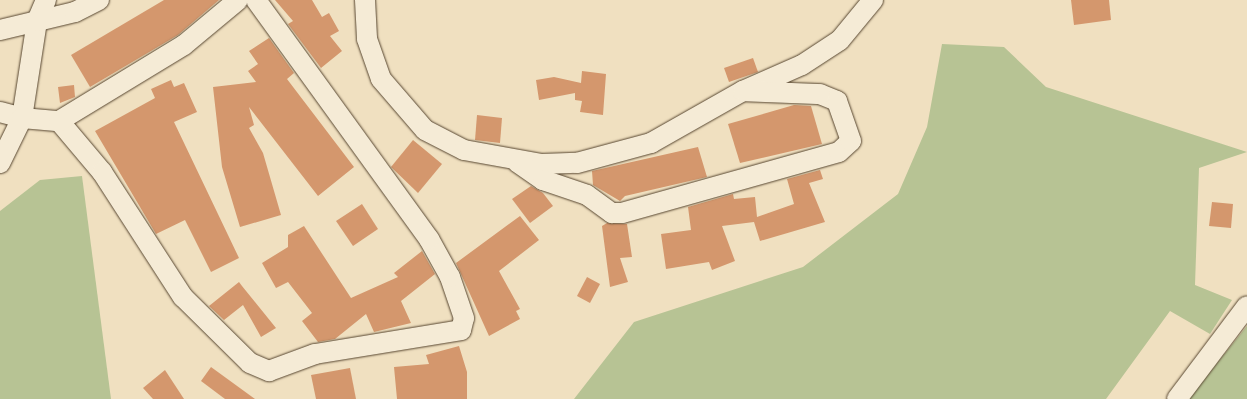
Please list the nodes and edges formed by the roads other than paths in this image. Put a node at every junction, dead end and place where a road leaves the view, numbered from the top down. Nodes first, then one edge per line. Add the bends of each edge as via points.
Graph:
1 (46, 0) edge
2 (99, 0) edge
3 (238, 0) edge
4 (256, 0) edge
5 (365, 0) edge
6 (873, 0) edge
7 (38, 21) junction
8 (0, 30) edge
9 (743, 91) junction
10 (0, 112) edge
11 (22, 118) junction
12 (59, 121) junction
13 (512, 159) junction
14 (0, 163) edge
15 (577, 163) junction
16 (587, 195) junction
17 (1247, 306) edge
18 (1177, 399) edge

1 - 7 street
2 - 7 street
3 - 12 street via 184,45
4 - 12 street via 429,239 450,277 464,318 461,330 315,354 269,371 250,362 182,297 102,172
5 - 13 street via 367,39 381,79 425,130 464,150
6 - 9 street via 840,40 802,65
7 - 8 street
7 - 11 street
9 - 15 street via 652,143
9 - 16 street via 820,94 837,101 851,141 840,152 622,213 612,213
10 - 11 street
11 - 12 street
11 - 14 street
13 - 15 street via 542,164
13 - 16 street via 543,180
15 - 16 street
17 - 18 street

